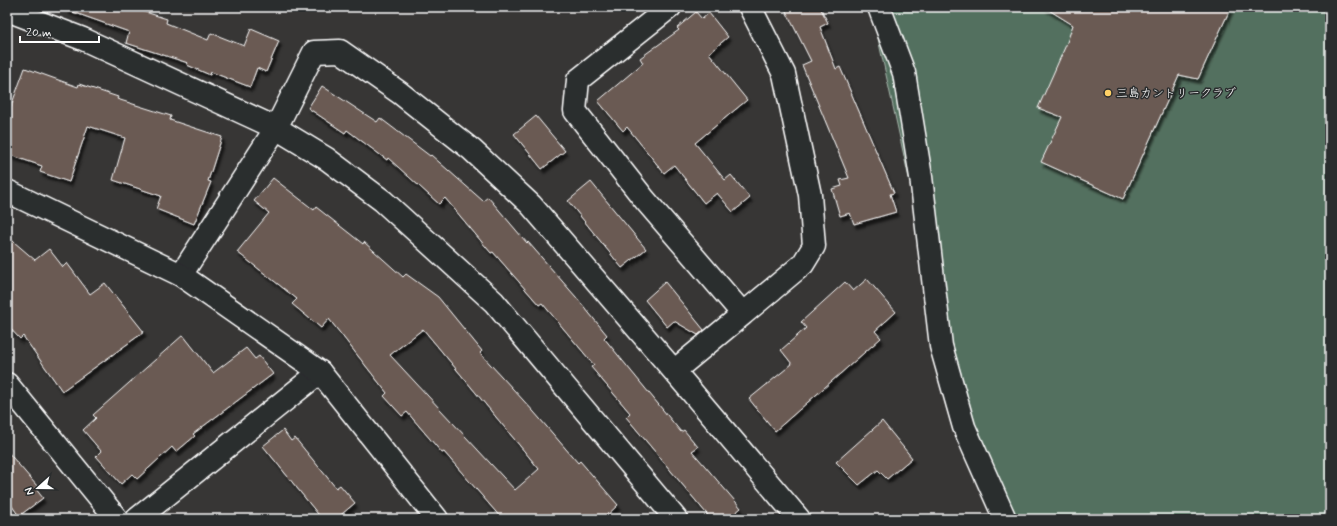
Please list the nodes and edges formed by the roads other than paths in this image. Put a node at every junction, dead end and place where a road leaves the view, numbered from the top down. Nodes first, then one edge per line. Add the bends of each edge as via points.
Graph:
1 (670, 7) edge
2 (750, 7) edge
3 (879, 7) edge
4 (7, 10) edge
5 (276, 128) junction
6 (7, 191) edge
7 (181, 275) junction
8 (743, 314) junction
9 (674, 371) junction
10 (320, 372) junction
11 (7, 384) edge
12 (117, 519) edge
13 (137, 519) edge
14 (437, 519) edge
15 (676, 519) edge
16 (799, 519) edge
17 (1005, 519) edge

1 - 8 street via 578,80 575,111 645,200
2 - 8 street via 784,74 810,196 814,246 804,264
3 - 17 street via 904,73 921,177 941,346 964,427
4 - 5 street via 83,39
5 - 7 street
5 - 9 street via 314,52 340,51 400,93 472,150 531,205
5 - 15 street via 327,159 383,201 494,302
6 - 7 street
7 - 10 street
8 - 9 street
9 - 16 street
10 - 13 street
10 - 14 street
11 - 12 street

